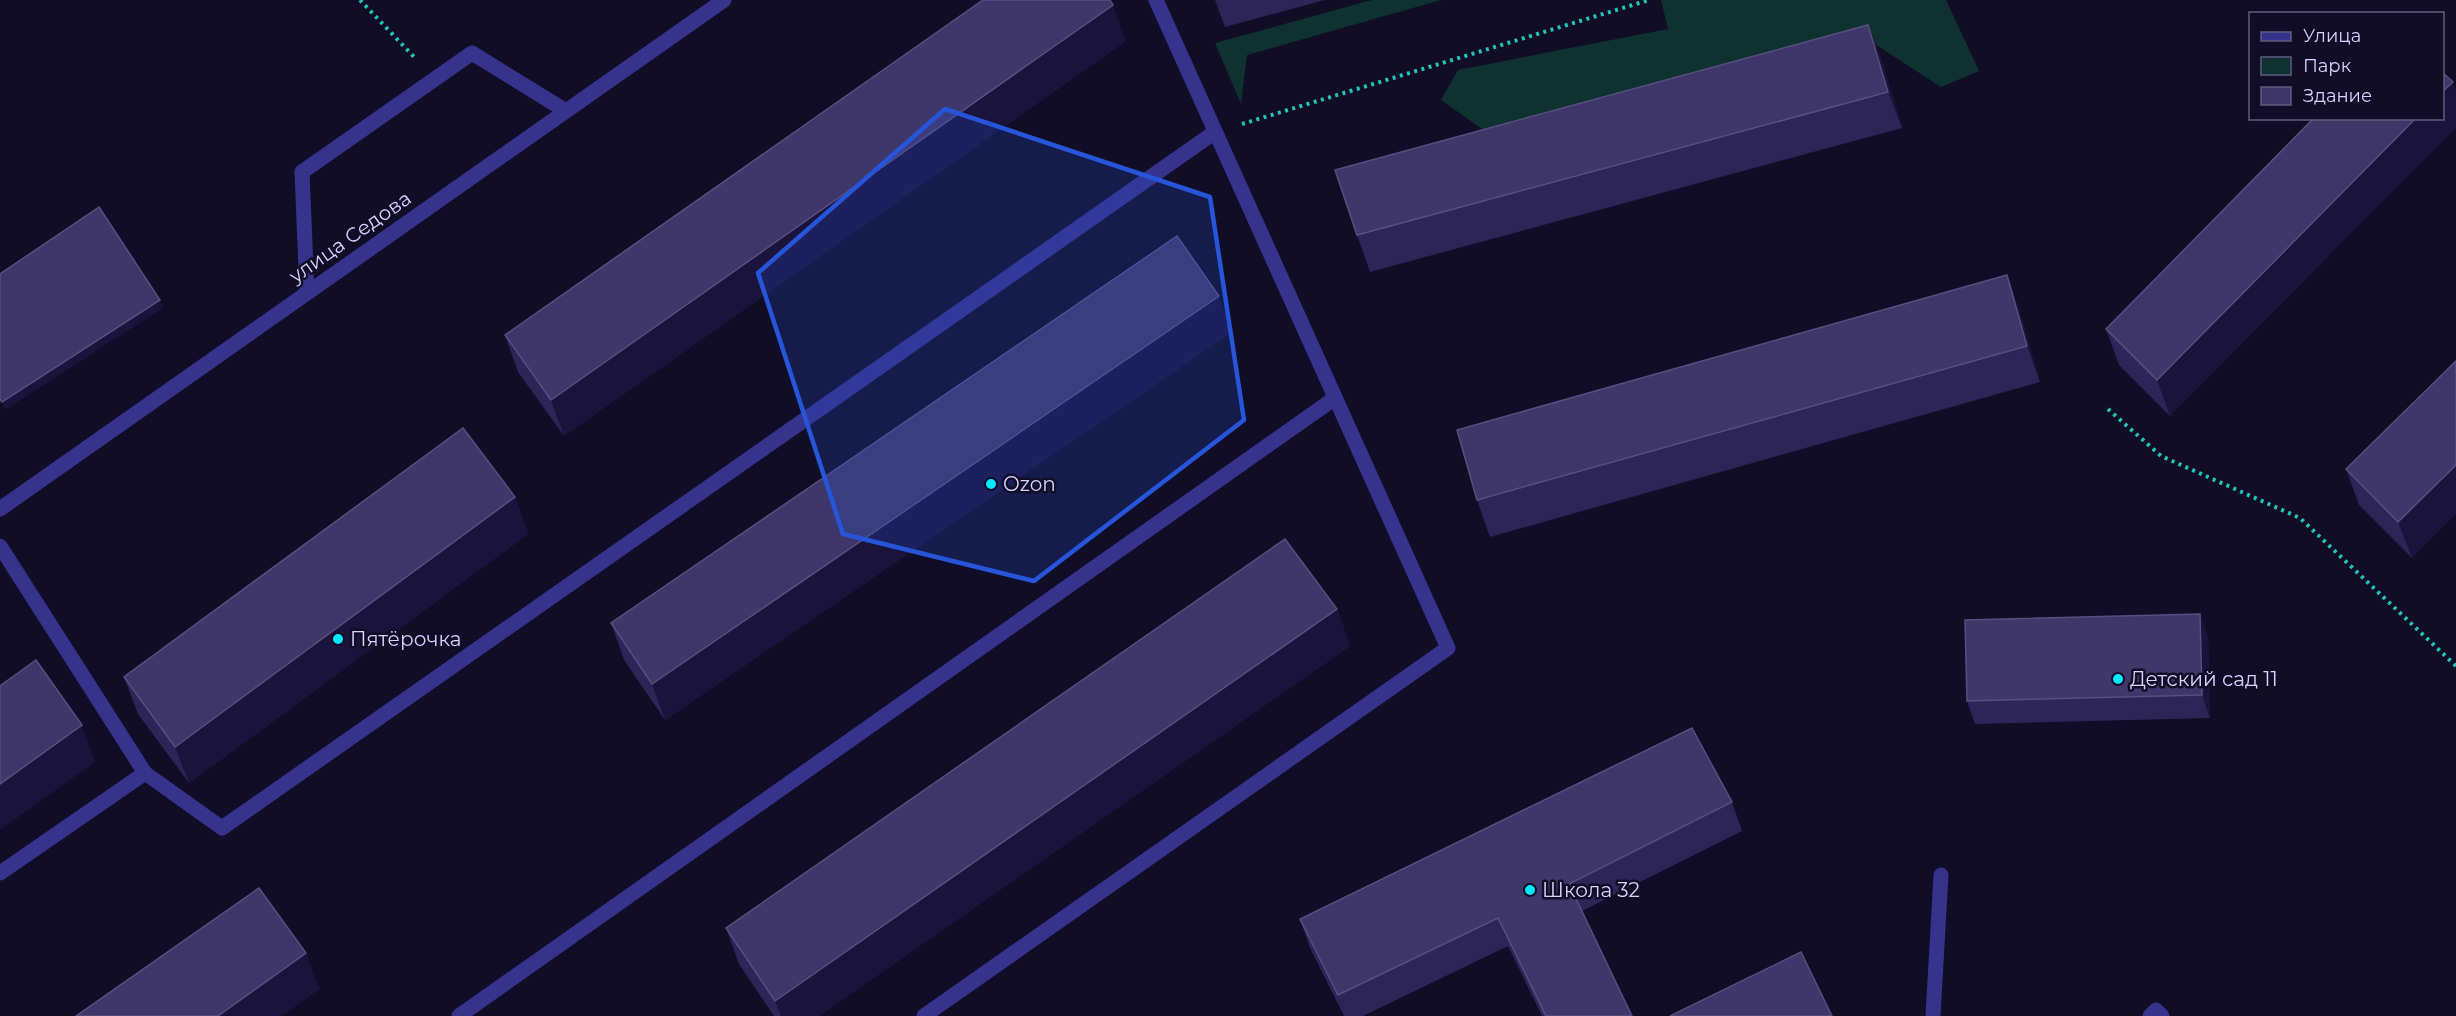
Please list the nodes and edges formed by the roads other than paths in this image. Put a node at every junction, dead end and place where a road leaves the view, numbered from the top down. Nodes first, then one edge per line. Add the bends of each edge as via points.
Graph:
1 (724, 0) edge
2 (1156, 0) edge
3 (566, 111) junction
4 (1215, 132) junction
5 (307, 293) junction
6 (1335, 398) junction
7 (0, 509) edge
8 (0, 546) edge
9 (145, 773) junction
10 (0, 873) edge
11 (1941, 875) dead end
12 (459, 1016) edge
13 (924, 1016) edge
14 (1933, 1016) edge
15 (2150, 1016) edge
16 (2162, 1016) edge

1 - 3 street, улица Седова
2 - 4 street
3 - 5 street, улица Седова
3 - 5 street via 472,53 302,172
4 - 6 street
4 - 9 street via 222,828
5 - 7 street, улица Седова
6 - 12 street
6 - 13 street via 1448,648
8 - 9 street
9 - 10 street
11 - 14 street
15 - 16 street via 2156,1010

